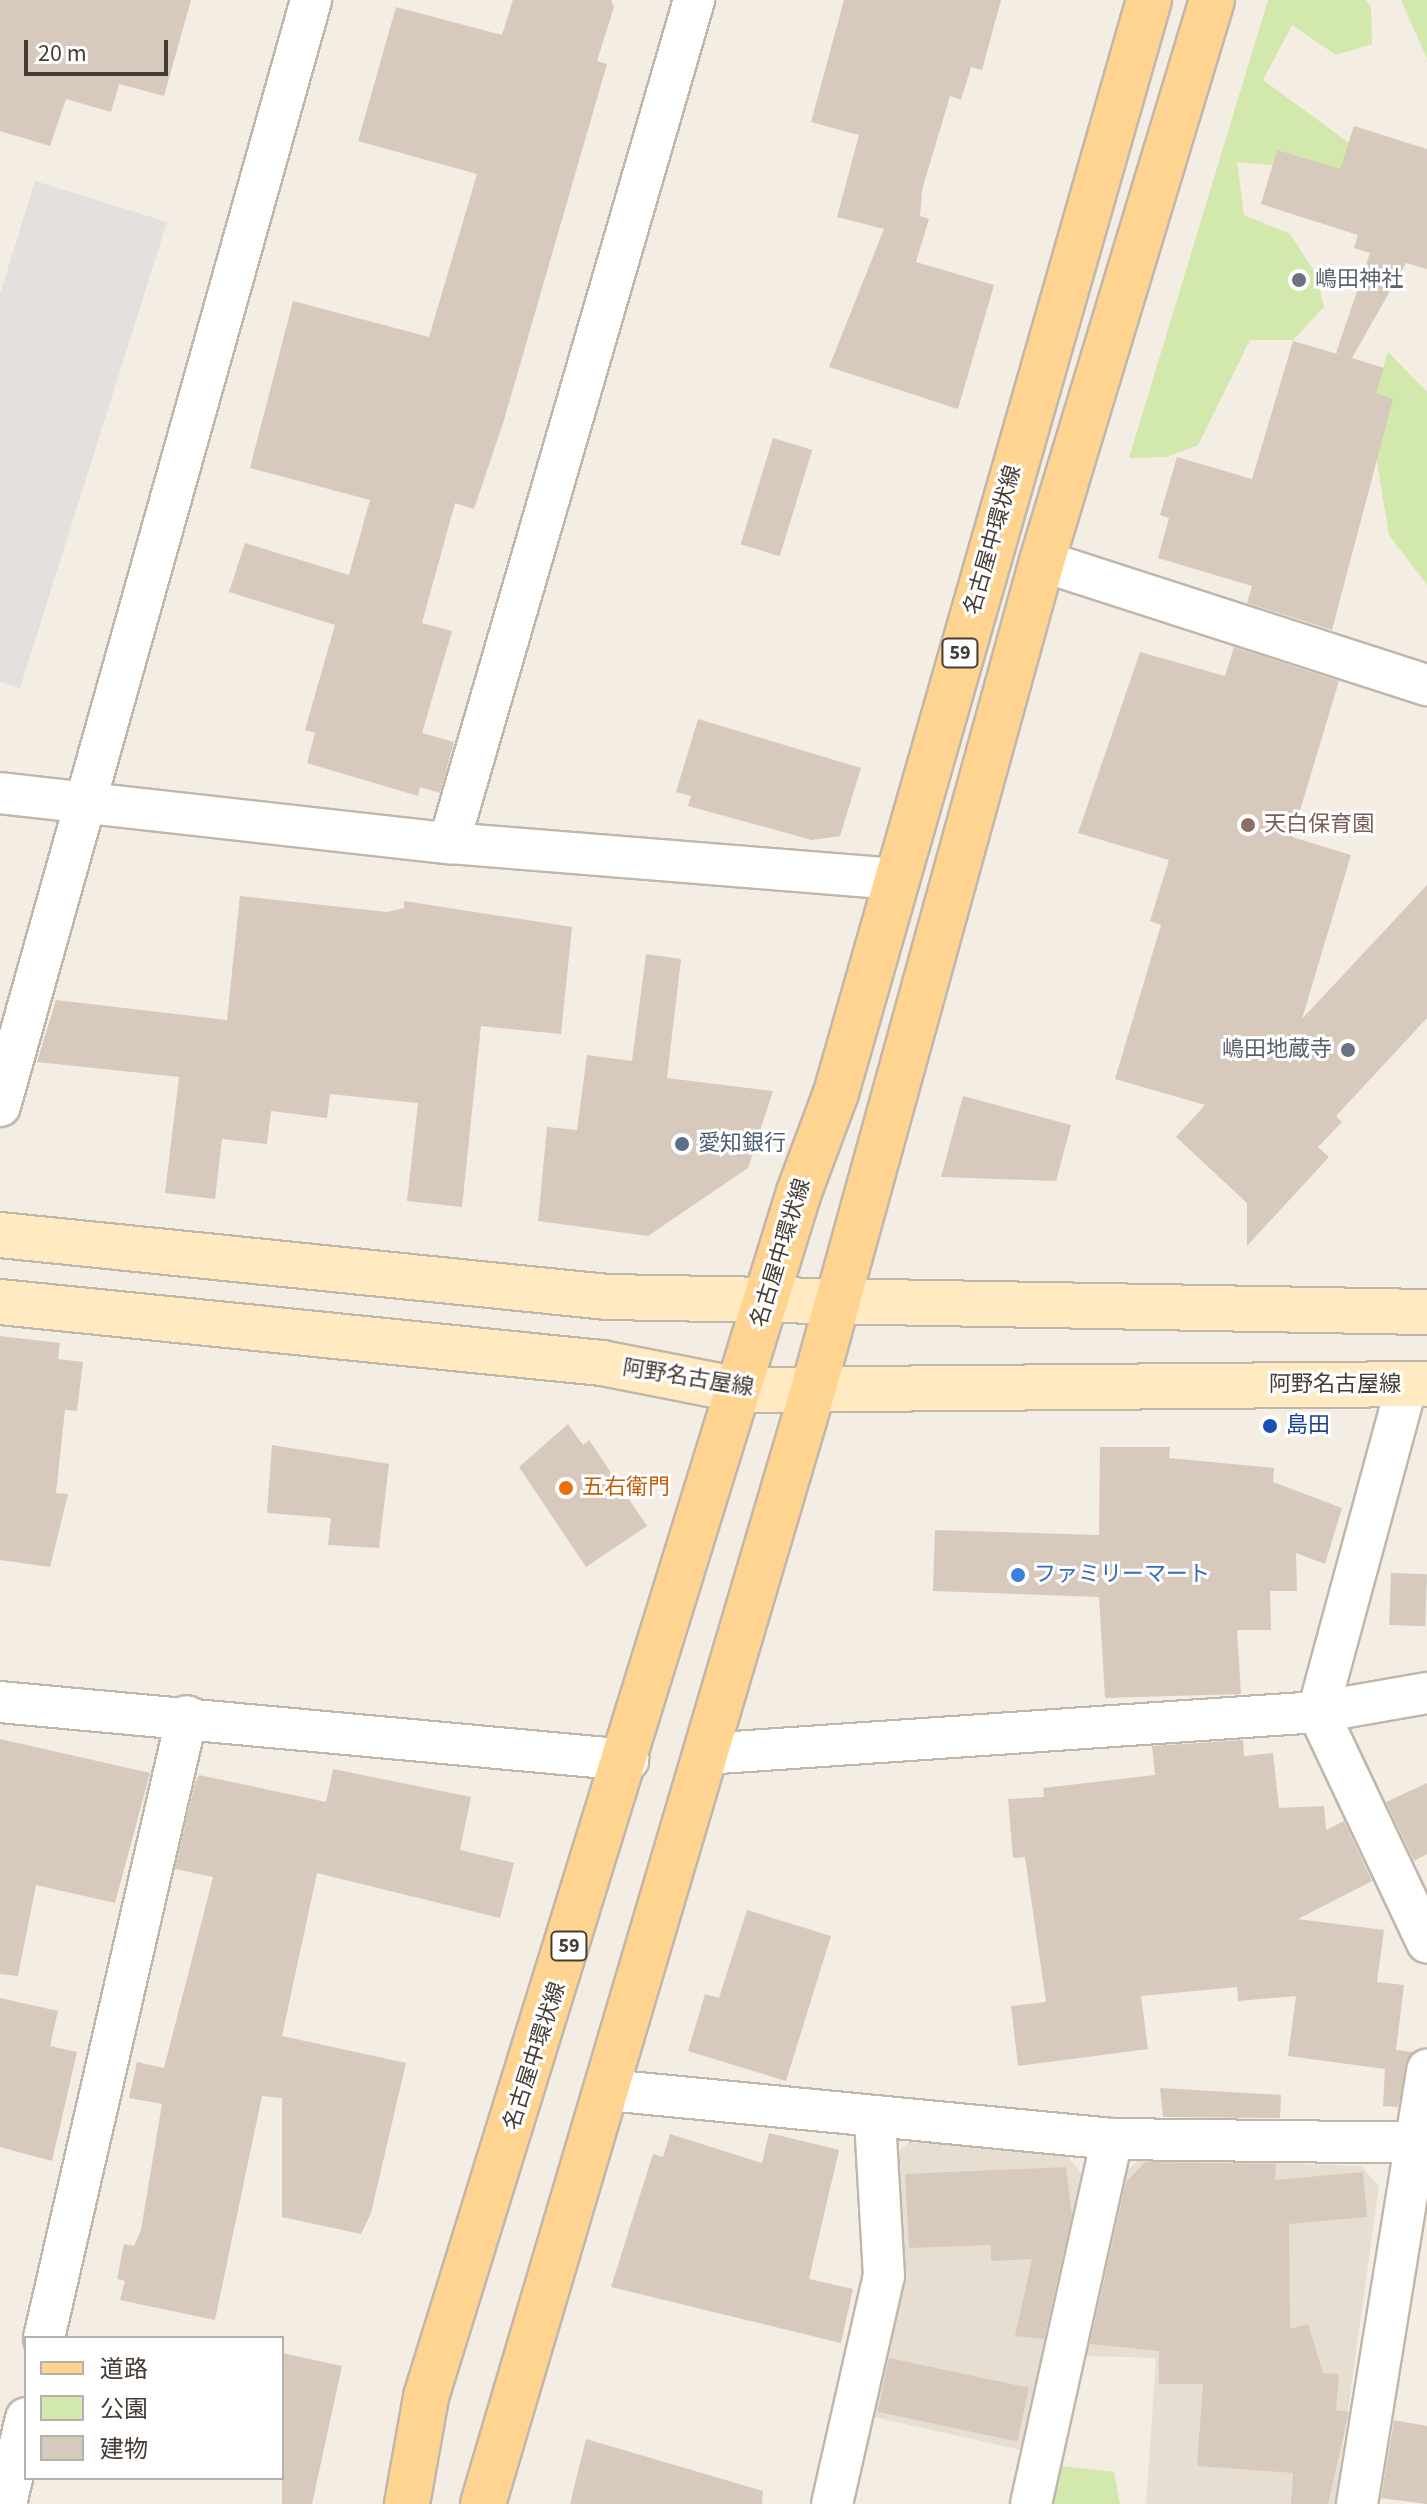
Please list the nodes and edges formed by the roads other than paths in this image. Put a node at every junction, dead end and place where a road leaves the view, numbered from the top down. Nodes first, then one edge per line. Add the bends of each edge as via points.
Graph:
1 (311, 0) edge
2 (694, 0) edge
3 (1149, 0) edge
4 (1212, 0) edge
5 (1042, 561) junction
6 (1427, 685) edge
7 (0, 793) edge
8 (89, 798) junction
9 (449, 843) junction
10 (895, 879) junction
11 (0, 1106) edge
12 (0, 1235) edge
13 (0, 1302) edge
14 (764, 1304) junction
15 (836, 1304) junction
16 (1427, 1312) edge
17 (1417, 1384) edge
18 (740, 1390) junction
19 (813, 1390) junction
20 (1427, 1693) edge
21 (0, 1702) edge
22 (1318, 1712) junction
23 (187, 1716) junction
24 (705, 1754) junction
25 (628, 1760) junction
26 (1427, 1943) edge
27 (1427, 2070) edge
28 (608, 2090) junction
29 (875, 2120) junction
30 (1112, 2139) junction
31 (1419, 2144) edge
32 (44, 2336) edge
33 (24, 2427) edge
34 (6, 2504) edge
35 (407, 2504) edge
36 (483, 2504) edge
37 (832, 2504) edge
38 (1031, 2504) edge
39 (1357, 2504) edge

1 - 8 street
2 - 9 street
3 - 10 main road, 名古屋中環状線 / 59
4 - 5 main road, 59
5 - 6 street
5 - 15 main road, 59
7 - 8 street
8 - 9 street
8 - 11 street
9 - 10 street
10 - 14 main road, 名古屋中環状線 / 59 via 836,1093
12 - 14 main road via 607,1297
13 - 18 main road, 阿野名古屋線 via 602,1363
14 - 15 main road
14 - 18 main road, 名古屋中環状線 / 59
15 - 16 main road
15 - 19 main road, 59
17 - 19 main road, 阿野名古屋線
17 - 22 street
18 - 19 main road, 阿野名古屋線
18 - 25 main road, 名古屋中環状線 / 59
19 - 24 main road, 59
20 - 22 street
21 - 23 street
22 - 24 street
22 - 26 street
23 - 25 street
23 - 32 street
24 - 28 main road, 59
25 - 35 main road, 名古屋中環状線 / 59 via 426,2397
27 - 31 street
28 - 29 street
28 - 36 main road, 59
29 - 30 street
29 - 37 street via 884,2276
30 - 31 street
30 - 38 street
31 - 39 street
33 - 34 street

